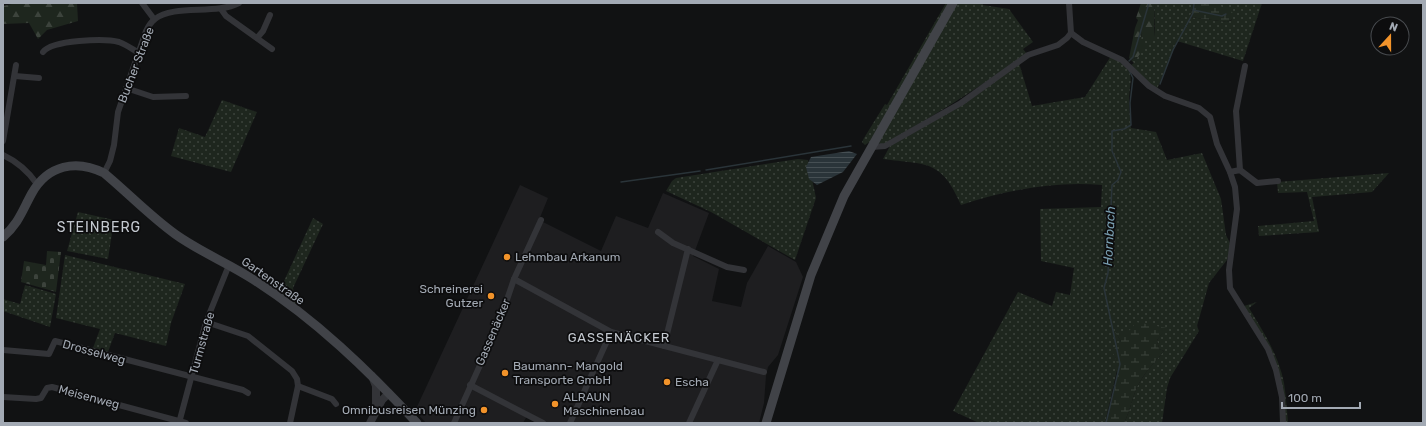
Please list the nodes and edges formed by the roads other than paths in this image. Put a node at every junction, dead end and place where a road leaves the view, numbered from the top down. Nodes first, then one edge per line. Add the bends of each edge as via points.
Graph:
1 (142, 3) edge
2 (239, 3) edge
3 (954, 3) edge
4 (1069, 3) edge
5 (205, 6) edge
6 (221, 9) junction
7 (270, 15) dead end
8 (154, 19) junction
9 (1071, 33) junction
10 (257, 38) junction
11 (272, 49) dead end
12 (43, 52) dead end
13 (139, 53) junction
14 (16, 65) dead end
15 (1245, 66) dead end
16 (15, 76) junction
17 (39, 78) dead end
18 (126, 88) junction
19 (186, 96) dead end
20 (3, 141) edge
21 (871, 147) junction
22 (3, 155) edge
23 (1240, 170) junction
24 (1230, 172) junction
25 (104, 173) junction
26 (1278, 181) dead end
27 (38, 184) junction
28 (541, 220) dead end
29 (658, 232) dead end
30 (3, 237) edge
31 (688, 249) junction
32 (229, 265) junction
33 (744, 270) dead end
34 (514, 279) junction
35 (206, 322) junction
36 (611, 332) junction
37 (664, 346) junction
38 (3, 350) edge
39 (718, 360) junction
40 (764, 372) dead end
41 (372, 376) junction
42 (192, 377) junction
43 (470, 385) junction
44 (298, 386) junction
45 (248, 393) dead end
46 (389, 393) junction
47 (3, 397) edge
48 (336, 404) dead end
49 (376, 411) junction
50 (182, 422) edge
51 (290, 423) edge
52 (370, 423) edge
53 (417, 423) edge
54 (454, 423) edge
55 (543, 423) edge
56 (570, 423) edge
57 (689, 423) edge
58 (766, 423) edge
59 (1283, 423) edge

1 - 8 street
2 - 6 street, Bucher Straße
3 - 21 main road
4 - 9 street
5 - 6 street, Bucher Straße
5 - 8 street, Bucher Straße
6 - 10 street via 226,16
7 - 10 street
8 - 13 street, Bucher Straße via 146,31
9 - 21 street via 1058,45 1028,55 942,115 885,146
9 - 24 street via 1083,42 1122,60 1148,86 1165,96 1198,108 1210,117 1217,144
10 - 11 street
12 - 13 street via 46,48 66,43 100,39 118,42
13 - 18 street, Bucher Straße
14 - 16 street
15 - 23 street via 1236,111
16 - 17 street
16 - 20 street
18 - 19 street via 153,97
18 - 25 street, Bucher Straße via 118,112 110,161
21 - 58 main road via 844,196 820,251
22 - 27 street via 14,160
23 - 24 street
23 - 26 street via 1257,183
24 - 59 street via 1235,187 1237,209 1229,270 1230,288 1268,349 1282,397
25 - 27 main road via 92,167 74,165 56,170
25 - 32 main road, Gartenstraße via 174,233 194,247
27 - 30 main road via 18,222
28 - 34 street, Gassenäcker
29 - 31 street via 672,243
31 - 33 street via 727,267
31 - 37 street
32 - 35 street, Turmstraße
32 - 41 main road, Gartenstraße via 254,280 326,334
34 - 36 street
34 - 43 street, Gassenäcker via 499,322
35 - 42 street, Turmstraße
35 - 44 street via 248,336 292,371
36 - 37 street
36 - 56 street
37 - 39 street
38 - 42 street, Drosselweg via 49,354 55,341
39 - 40 street
39 - 57 street
41 - 46 main road, Gartenstraße
41 - 49 street via 376,386
42 - 45 street
42 - 50 street, Turmstraße
43 - 54 street, Gassenäcker
43 - 55 street
44 - 48 street via 332,399
44 - 51 street
46 - 49 street
46 - 53 main road, Gartenstraße
47 - 50 street, Meisenweg via 41,398 47,388 52,387
49 - 52 street

